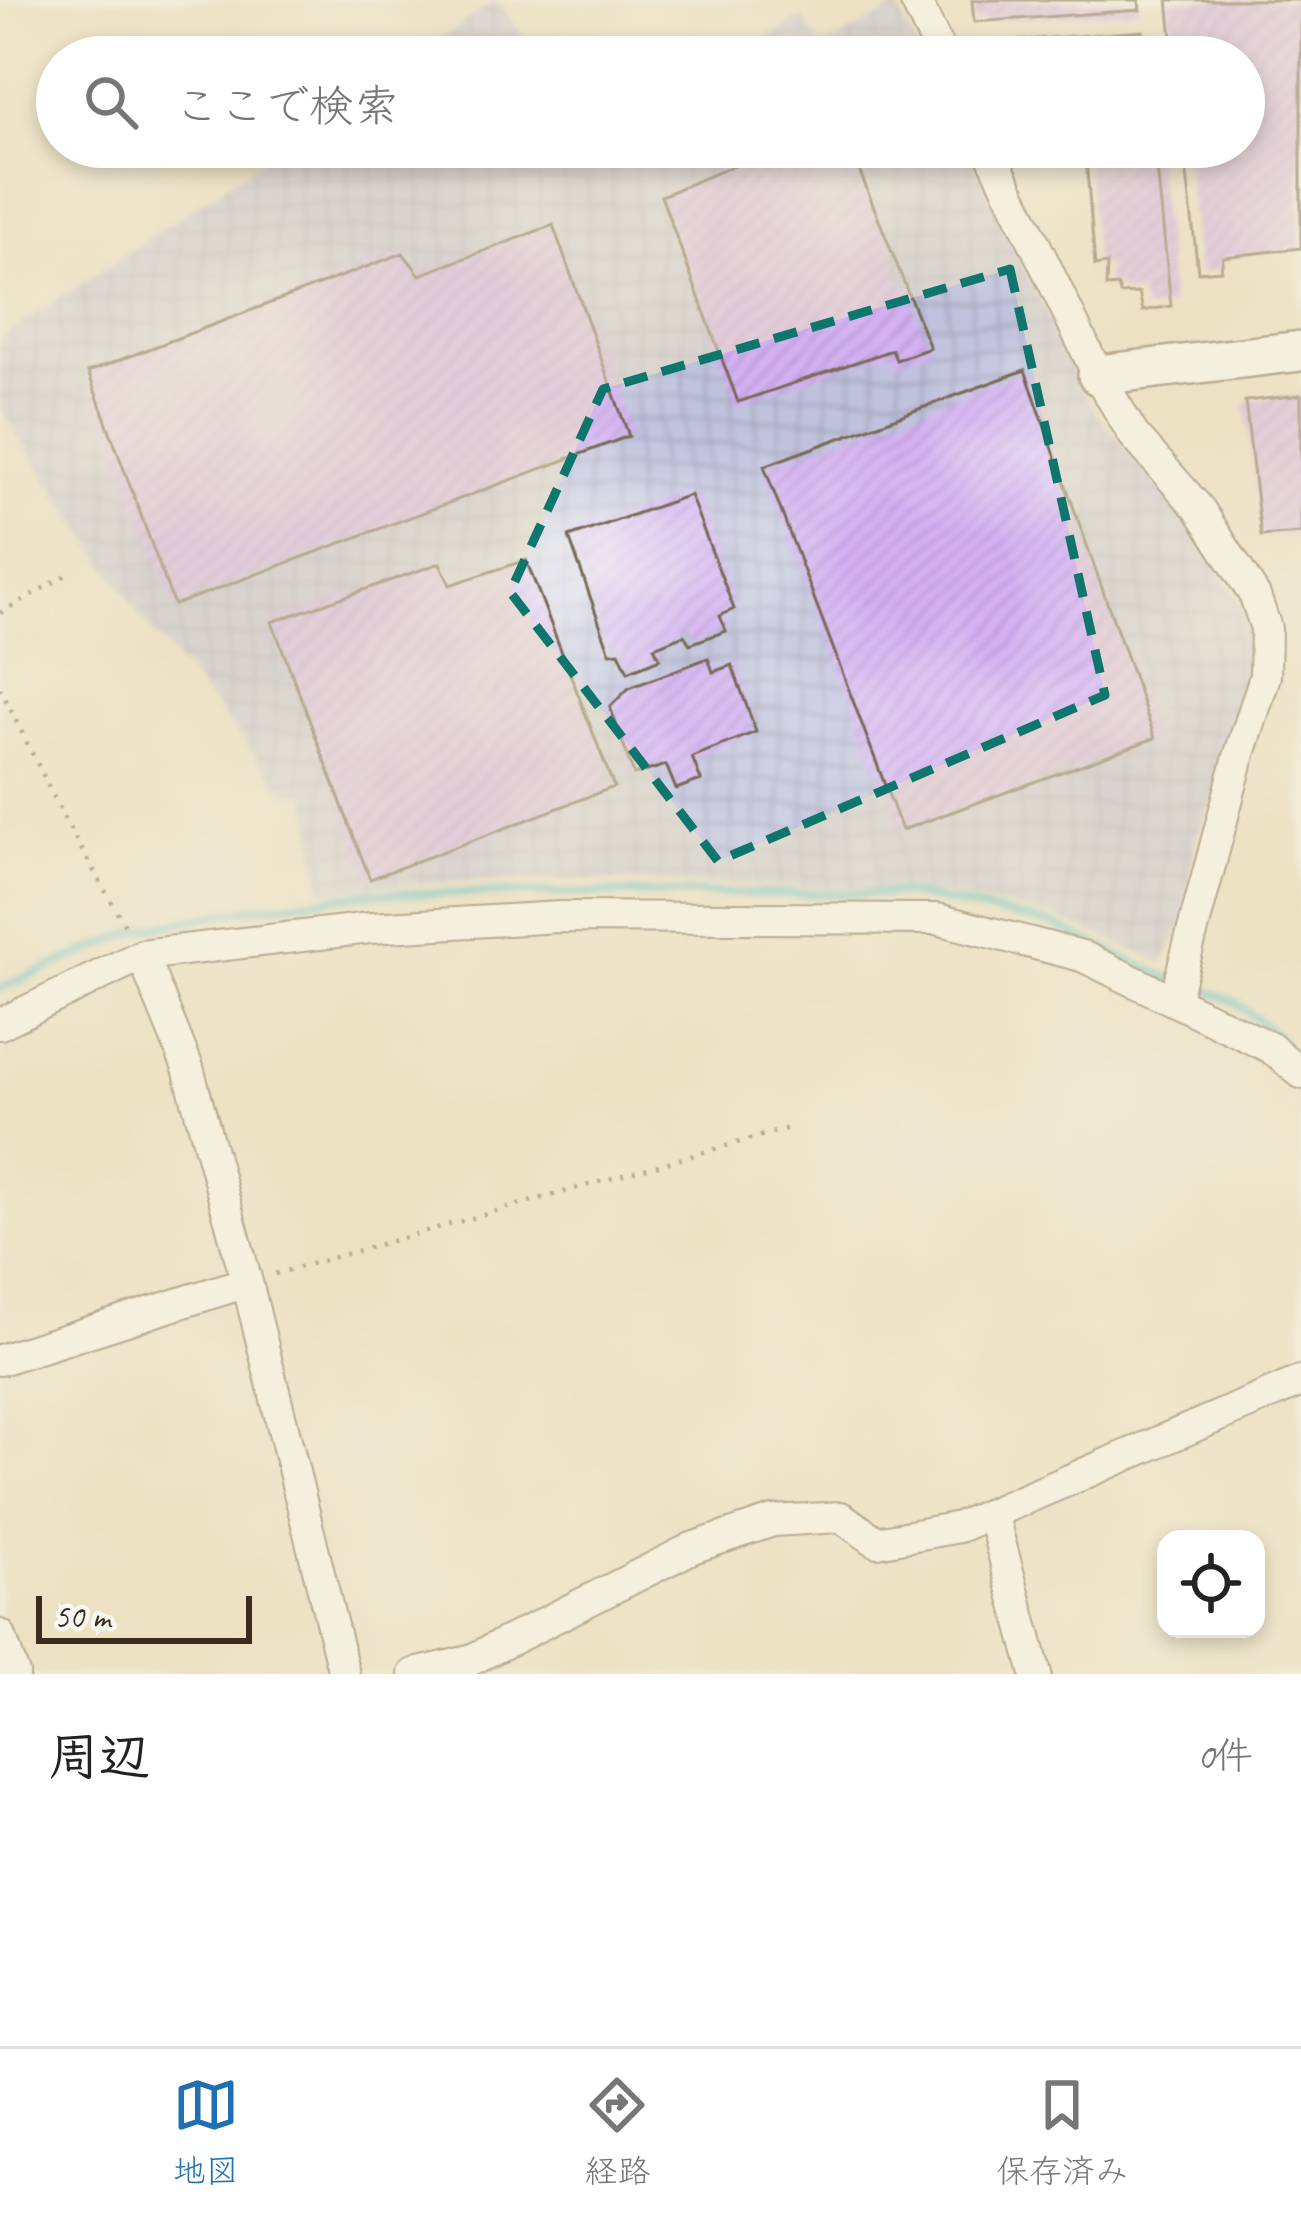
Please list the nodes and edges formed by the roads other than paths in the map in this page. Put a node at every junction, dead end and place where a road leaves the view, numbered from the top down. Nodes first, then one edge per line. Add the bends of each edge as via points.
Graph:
1 (915, 0) edge
2 (933, 36) edge
3 (998, 168) edge
4 (1301, 351) edge
5 (1098, 375) junction
6 (142, 955) junction
7 (1174, 1001) junction
8 (0, 1024) edge
9 (1301, 1073) edge
10 (247, 1282) junction
11 (0, 1360) edge
12 (1301, 1381) edge
13 (992, 1513) junction
14 (0, 1635) edge
15 (14, 1674) edge
16 (344, 1674) edge
17 (414, 1674) edge
18 (1036, 1674) edge

1 - 2 street
3 - 5 street
4 - 5 street
5 - 7 street via 1133,434 1200,510 1255,596 1265,628 1265,676
6 - 7 street via 370,928 559,917 937,920 1082,956
6 - 8 street
6 - 10 street via 188,1068
7 - 9 street via 1271,1048
10 - 11 street
10 - 16 street
12 - 13 street
13 - 17 street via 878,1541 841,1517 773,1521 692,1548 469,1661
13 - 18 street
14 - 15 street

